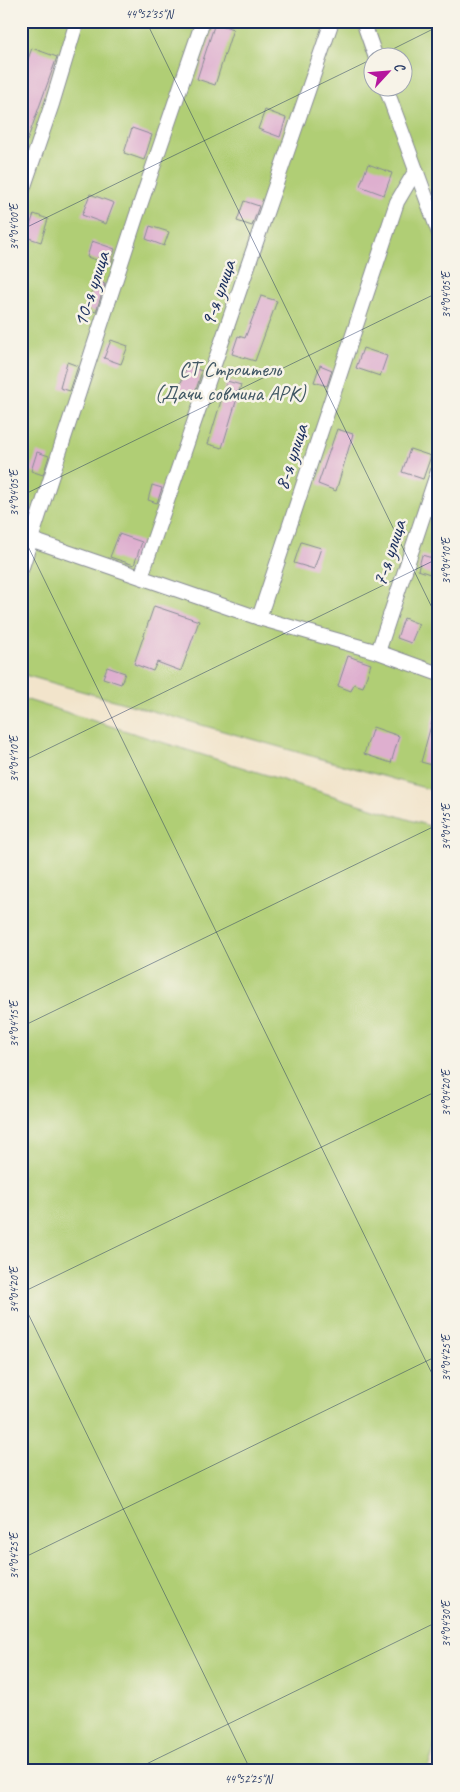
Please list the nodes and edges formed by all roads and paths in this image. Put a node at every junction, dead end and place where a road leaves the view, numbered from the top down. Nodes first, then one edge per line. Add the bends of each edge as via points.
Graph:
1 (77, 21) edge
2 (203, 21) edge
3 (332, 21) edge
4 (362, 21) edge
5 (372, 48) edge
6 (390, 98) edge
7 (416, 170) junction
8 (21, 195) edge
9 (439, 232) edge
10 (439, 468) edge
11 (27, 537) edge
12 (21, 570) edge
13 (142, 577) junction
14 (259, 618) junction
15 (378, 652) junction
16 (439, 674) edge

1 - 8 street
2 - 11 street, 10-я улица
3 - 13 street, 9-я улица
4 - 5 street
6 - 7 street
7 - 9 street
7 - 14 street, 8-я улица via 397,202
10 - 15 street, 7-я улица
11 - 12 street, 10-я улица
11 - 13 street
13 - 14 street
14 - 15 street
15 - 16 street

